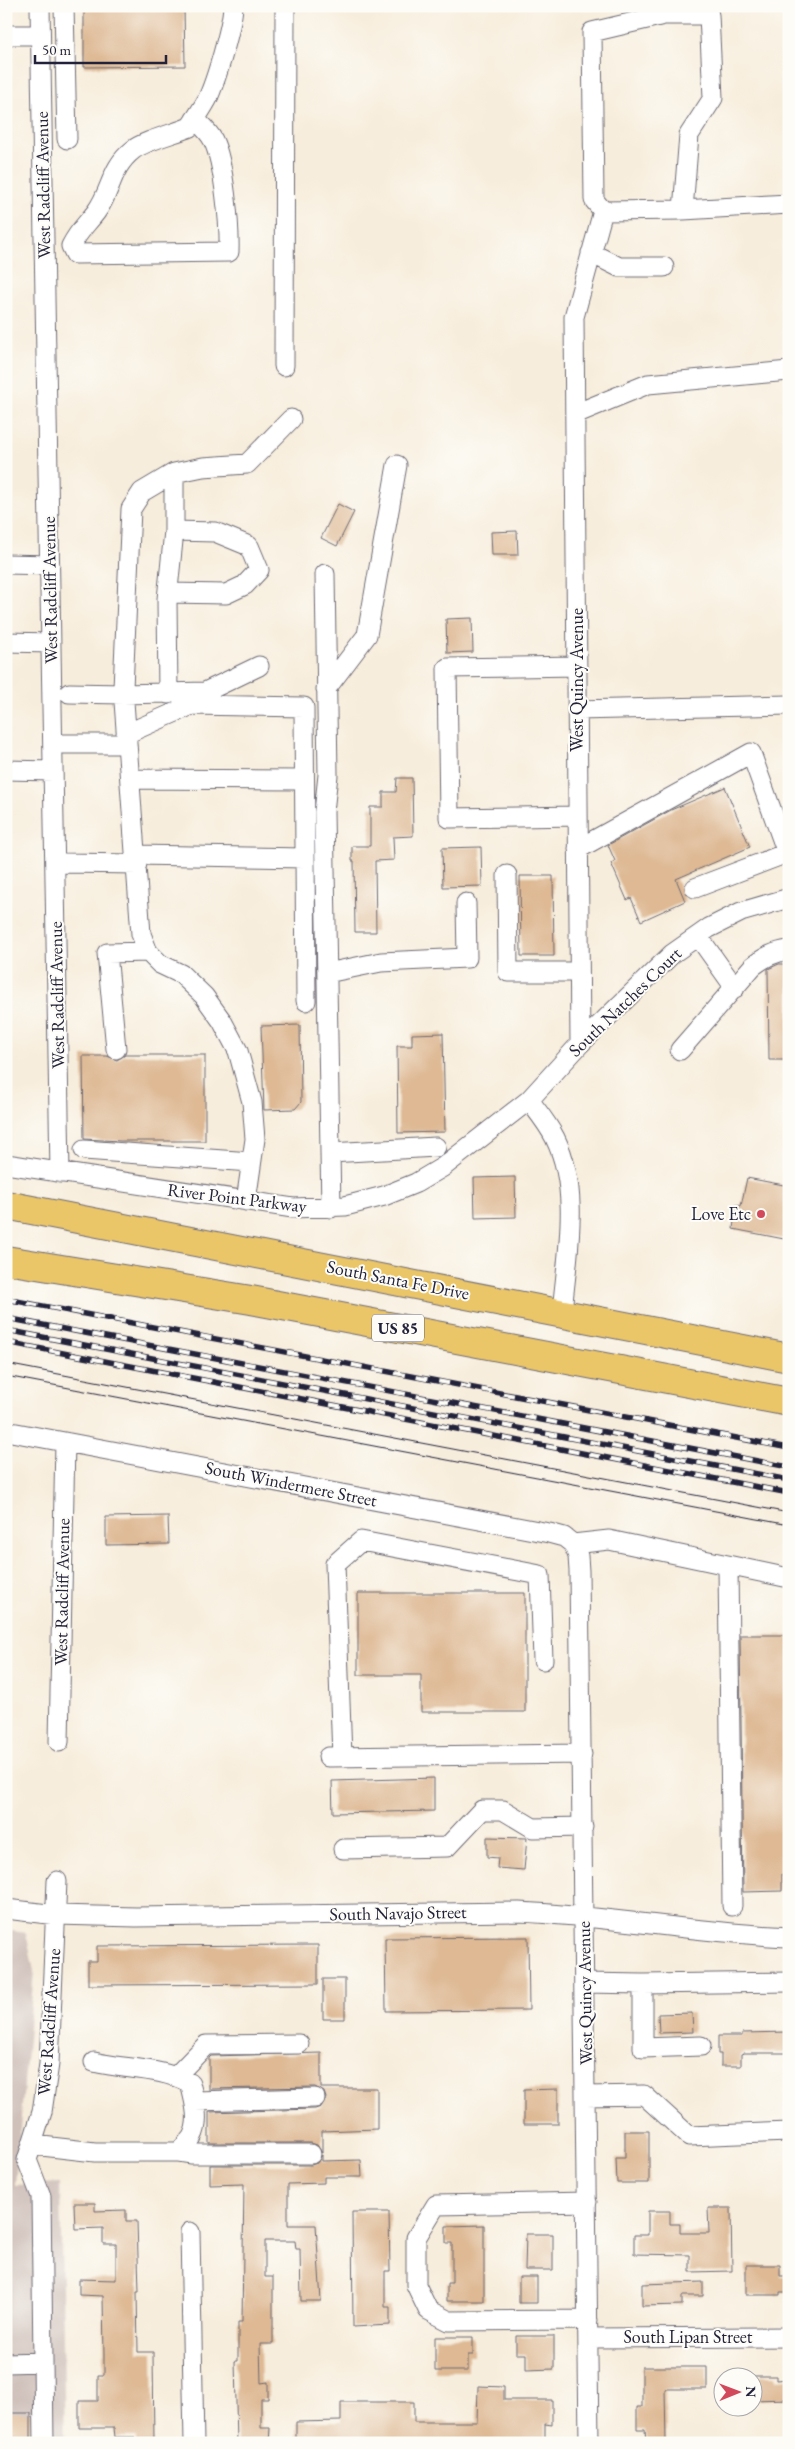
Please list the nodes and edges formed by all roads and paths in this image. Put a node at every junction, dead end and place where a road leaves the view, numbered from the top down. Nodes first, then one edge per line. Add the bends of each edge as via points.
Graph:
1 (40, 6) edge
2 (64, 6) edge
3 (233, 6) edge
4 (285, 6) edge
5 (40, 34) junction
6 (6, 35) edge
7 (195, 119) junction
8 (67, 139) dead end
9 (789, 204) edge
10 (683, 210) junction
11 (602, 211) junction
12 (591, 253) junction
13 (664, 268) dead end
14 (284, 366) dead end
15 (789, 371) edge
16 (575, 414) junction
17 (291, 419) dead end
18 (398, 465) dead end
19 (174, 473) junction
20 (174, 531) junction
21 (6, 564) edge
22 (50, 565) junction
23 (325, 574) dead end
24 (168, 593) junction
25 (6, 642) edge
26 (51, 643) junction
27 (259, 666) dead end
28 (577, 666) junction
29 (326, 689) junction
30 (69, 693) dead end
31 (124, 694) junction
32 (168, 694) junction
33 (789, 705) edge
34 (577, 710) junction
35 (127, 739) junction
36 (61, 744) dead end
37 (6, 770) edge
38 (53, 771) junction
39 (130, 779) junction
40 (304, 780) junction
41 (578, 816) junction
42 (578, 849) junction
43 (305, 858) junction
44 (136, 859) junction
45 (64, 863) dead end
46 (507, 875) dead end
47 (695, 888) dead end
48 (789, 898) edge
49 (466, 903) dead end
50 (698, 936) junction
51 (789, 950) edge
52 (148, 952) junction
53 (579, 972) junction
54 (327, 973) junction
55 (734, 988) junction
56 (306, 1000) dead end
57 (580, 1044) junction
58 (116, 1049) dead end
59 (680, 1050) dead end
60 (529, 1100) junction
61 (436, 1147) dead end
62 (84, 1150) dead end
63 (330, 1153) junction
64 (251, 1162) junction
65 (6, 1164) edge
66 (60, 1173) junction
67 (246, 1201) junction
68 (6, 1206) edge
69 (330, 1208) junction
70 (6, 1260) edge
71 (562, 1312) junction
72 (789, 1358) edge
73 (789, 1402) edge
74 (6, 1431) edge
75 (65, 1442) junction
76 (573, 1544) junction
77 (728, 1566) junction
78 (789, 1578) edge
79 (543, 1660) dead end
80 (60, 1742) dead end
81 (582, 1754) junction
82 (583, 1827) junction
83 (343, 1849) dead end
84 (57, 1882) dead end
85 (732, 1906) dead end
86 (6, 1909) edge
87 (56, 1915) junction
88 (584, 1917) junction
89 (789, 1937) edge
90 (789, 1982) edge
91 (585, 1983) junction
92 (643, 1984) junction
93 (299, 2044) dead end
94 (701, 2046) dead end
95 (94, 2062) dead end
96 (176, 2076) junction
97 (586, 2096) junction
98 (314, 2098) dead end
99 (195, 2101) junction
100 (789, 2132) edge
101 (30, 2152) junction
102 (179, 2152) junction
103 (311, 2154) dead end
104 (586, 2202) junction
105 (190, 2232) dead end
106 (588, 2329) junction
107 (789, 2337) edge
108 (43, 2362) junction
109 (6, 2363) edge
110 (44, 2443) edge
111 (194, 2443) edge
112 (589, 2443) edge

1 - 5 street, West Radcliff Avenue
2 - 8 street
3 - 7 street via 221,58 207,99
4 - 14 street
5 - 6 street
5 - 22 street, West Radcliff Avenue
7 - 7 street via 190,127 134,149 115,169 108,191 71,246 75,254 229,252 230,226 220,161 213,139
9 - 10 street
10 - 11 street
10 - 11 street via 689,135 713,98 709,14 664,15 592,32 594,200
11 - 12 street, West Quincy Avenue
12 - 13 street via 619,267
12 - 16 street, West Quincy Avenue via 574,317
15 - 16 street via 648,384
16 - 28 street, West Quincy Avenue
17 - 19 street via 247,464
18 - 29 street via 367,635
19 - 20 street
19 - 31 street via 142,492 131,509
20 - 24 street
20 - 24 street via 216,532 249,546 259,570 245,585 226,594
21 - 22 street
22 - 26 street, West Radcliff Avenue
23 - 29 street
24 - 32 street
25 - 26 street
26 - 38 street, West Radcliff Avenue
27 - 32 street via 205,692
28 - 34 street, West Quincy Avenue
28 - 41 street via 447,668 449,818
29 - 54 street
30 - 31 street
31 - 32 street
31 - 35 street
33 - 34 street
34 - 41 street, West Quincy Avenue
35 - 36 street
35 - 39 street
35 - 40 street via 192,705 304,707
37 - 38 street
38 - 66 street, West Radcliff Avenue
39 - 40 street
39 - 44 street
40 - 43 street
41 - 42 street, West Quincy Avenue
42 - 47 street via 752,752 787,853
42 - 53 street, West Quincy Avenue
43 - 44 street
43 - 56 street
44 - 45 street
44 - 52 street via 141,934
46 - 53 street via 508,972
48 - 50 street, South Natches Court via 741,912
49 - 54 street via 467,958 381,962
50 - 55 street
50 - 57 street, South Natches Court via 672,954
51 - 55 street via 765,957
52 - 58 street via 107,954
52 - 64 street via 160,964 181,974 204,996 238,1051 252,1102 255,1139
53 - 57 street, West Quincy Avenue
54 - 63 street
55 - 59 street
57 - 60 street, South Natches Court
60 - 69 street, River Point Parkway via 476,1143 416,1183 384,1196
60 - 71 street via 555,1138 568,1181 569,1229
61 - 63 street
62 - 64 street
63 - 69 street
64 - 67 street
65 - 66 street, River Point Parkway
66 - 67 street, River Point Parkway
67 - 69 street, River Point Parkway via 293,1208
68 - 71 highway, South Santa Fe Drive
70 - 73 highway, US 85 via 251,1300
71 - 72 highway, South Santa Fe Drive
74 - 75 street, South Windermere Street
75 - 76 street, South Windermere Street via 549,1533 564,1537
75 - 80 street, West Radcliff Avenue
76 - 77 street via 609,1540
76 - 81 street, West Quincy Avenue via 579,1571
77 - 78 street
77 - 85 street
79 - 81 street via 540,1575 361,1541 335,1564 335,1757
81 - 82 street, West Quincy Avenue
82 - 83 street via 533,1828 503,1810 482,1810 447,1847
82 - 88 street, West Quincy Avenue
84 - 87 street, West Radcliff Avenue
86 - 87 street, South Navajo Street
87 - 88 street, South Navajo Street via 136,1917 519,1912
87 - 101 street, West Radcliff Avenue via 49,2064 42,2112
88 - 89 street, South Navajo Street via 720,1933
88 - 91 street, West Quincy Avenue
90 - 92 street
91 - 92 street
91 - 97 street, West Quincy Avenue
92 - 94 street via 643,2048
93 - 96 street via 206,2045
95 - 96 street
96 - 99 street via 190,2083
97 - 100 street via 644,2094 689,2136
97 - 104 street, West Quincy Avenue
98 - 99 street
99 - 102 street via 196,2122 192,2137
101 - 102 street
101 - 108 street via 41,2196
102 - 103 street
104 - 106 street, West Quincy Avenue
104 - 106 street, South Lipan Street via 436,2205 416,2238 416,2285 428,2310 449,2321
105 - 111 street
106 - 107 street, South Lipan Street
106 - 112 street, West Quincy Avenue
108 - 109 street
108 - 110 street

